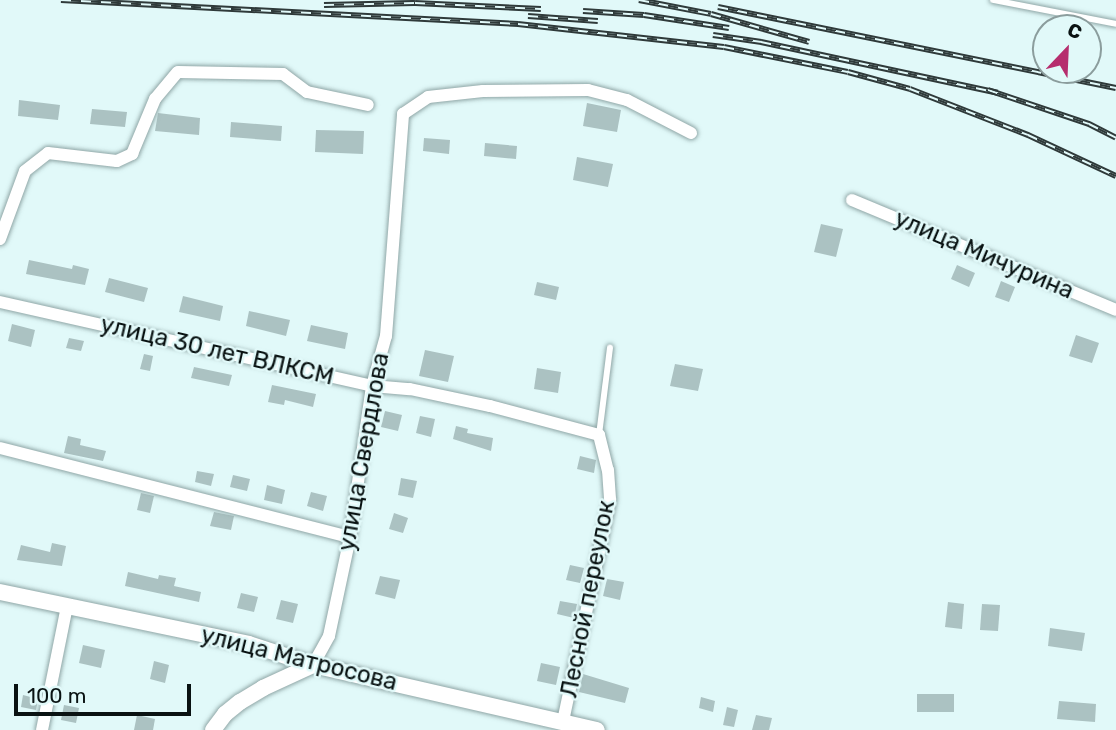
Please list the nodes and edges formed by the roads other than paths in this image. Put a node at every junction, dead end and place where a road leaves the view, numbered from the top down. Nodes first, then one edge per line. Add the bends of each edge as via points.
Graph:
1 (993, 0) edge
2 (1116, 24) edge
3 (368, 105) dead end
4 (691, 133) dead end
5 (852, 200) dead end
6 (0, 239) edge
7 (0, 302) edge
8 (1116, 310) edge
9 (610, 348) dead end
10 (372, 386) junction
11 (599, 435) junction
12 (0, 449) edge
13 (350, 537) junction
14 (0, 592) edge
15 (67, 606) junction
16 (313, 664) junction
17 (564, 722) junction
18 (42, 730) edge
19 (213, 730) edge
20 (597, 730) edge

1 - 2 lane
3 - 6 street via 307,92 283,74 178,72 155,99 132,154 117,161 48,153 25,171
4 - 10 street, улица Свердлова via 627,100 588,90 483,91 428,97 403,114 386,336
5 - 8 street, улица Мичурина
7 - 10 street, улица 30 лет ВЛКСМ
9 - 11 lane
10 - 11 street, улица 30 лет ВЛКСМ via 410,389
10 - 13 street, улица Свердлова
11 - 17 street, Лесной переулок via 610,500
12 - 13 street
13 - 16 street, улица Свердлова via 329,636
14 - 15 street, улица Матросова
15 - 16 street, улица Матросова via 249,644
15 - 18 street
16 - 17 street, улица Матросова
16 - 19 street via 240,702
17 - 20 street, улица Матросова

